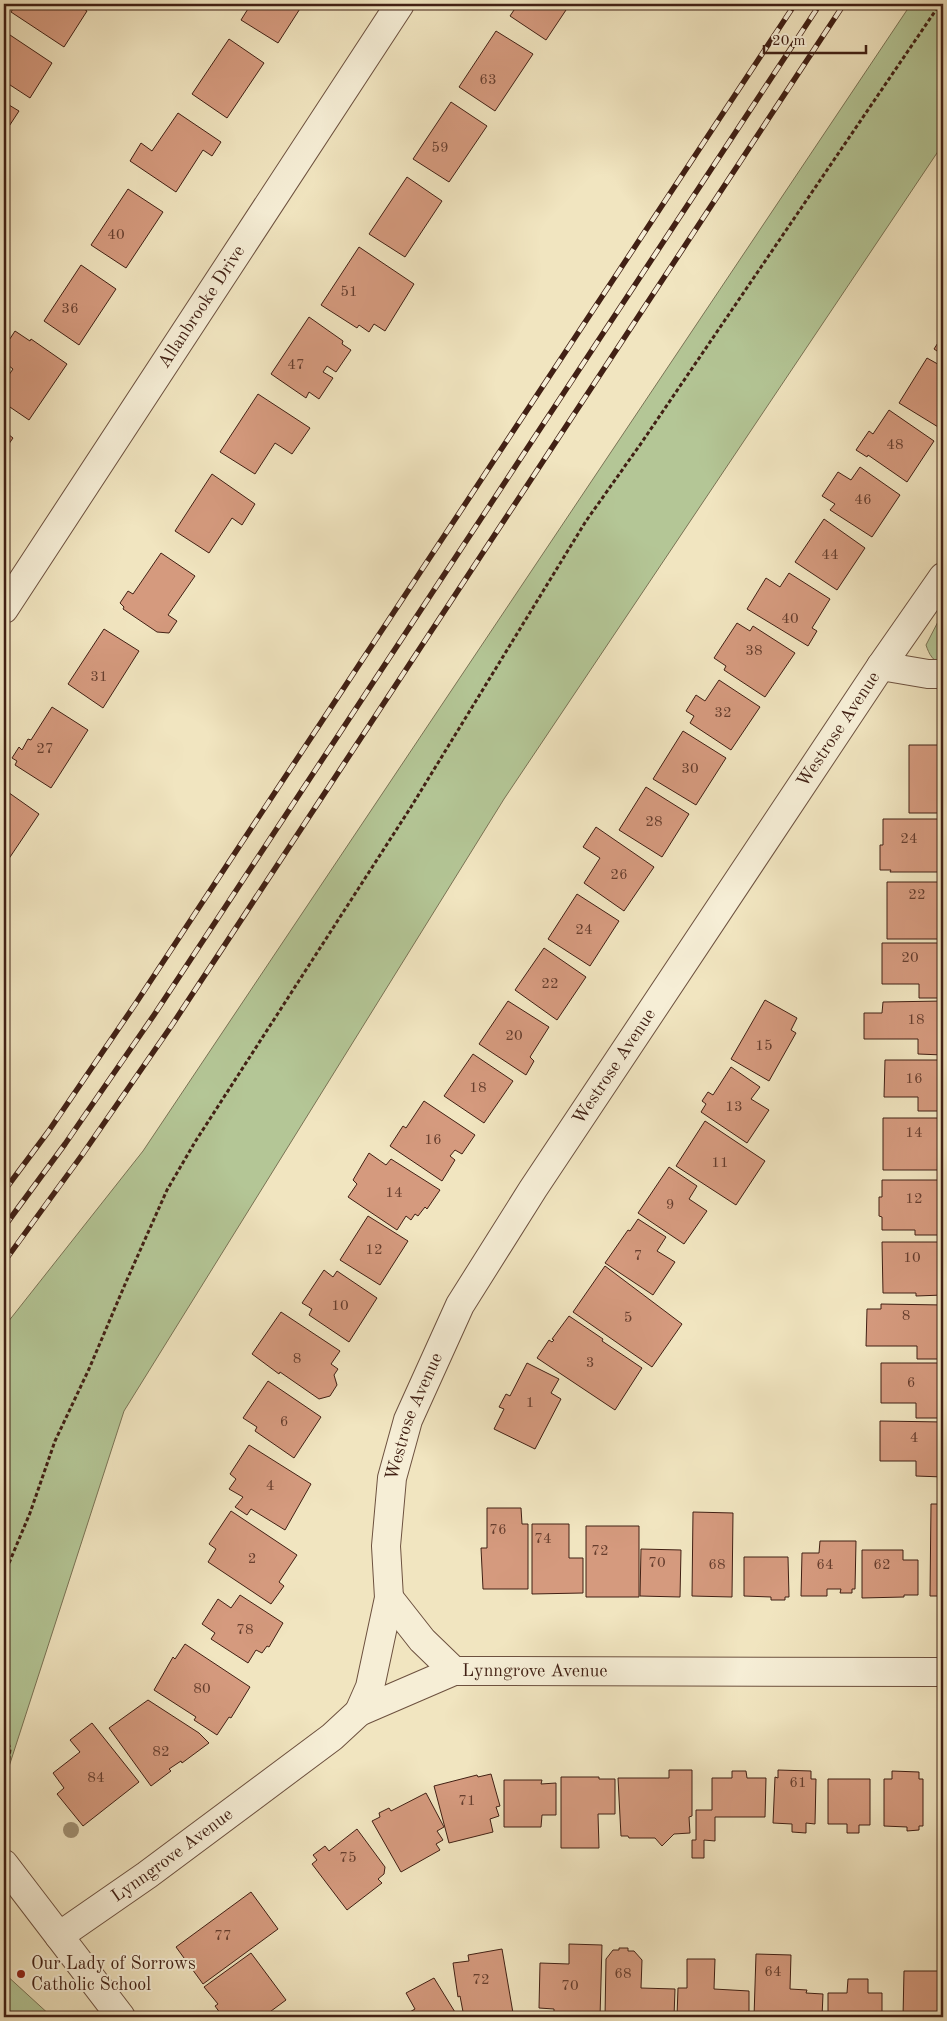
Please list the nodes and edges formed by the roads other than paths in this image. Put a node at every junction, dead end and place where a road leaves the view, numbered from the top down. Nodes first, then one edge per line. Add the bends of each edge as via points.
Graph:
1 (400, 4) edge
2 (943, 577) edge
3 (4, 609) edge
4 (881, 666) junction
5 (943, 674) edge
6 (389, 1598) junction
7 (454, 1671) junction
8 (943, 1672) edge
9 (359, 1712) junction
10 (4, 1864) edge
11 (59, 1936) junction
12 (121, 2017) edge

1 - 3 street, Allanbrooke Drive
2 - 4 street, Westrose Avenue
4 - 5 street
4 - 6 street, Westrose Avenue via 533,1189 460,1305 408,1420 392,1478 386,1546
6 - 7 street via 422,1640
6 - 9 street, Westrose Avenue via 370,1686
7 - 8 street, Lynngrove Avenue
7 - 9 street, Lynngrove Avenue
9 - 11 street, Lynngrove Avenue via 332,1737 147,1875
10 - 11 street
11 - 12 street

